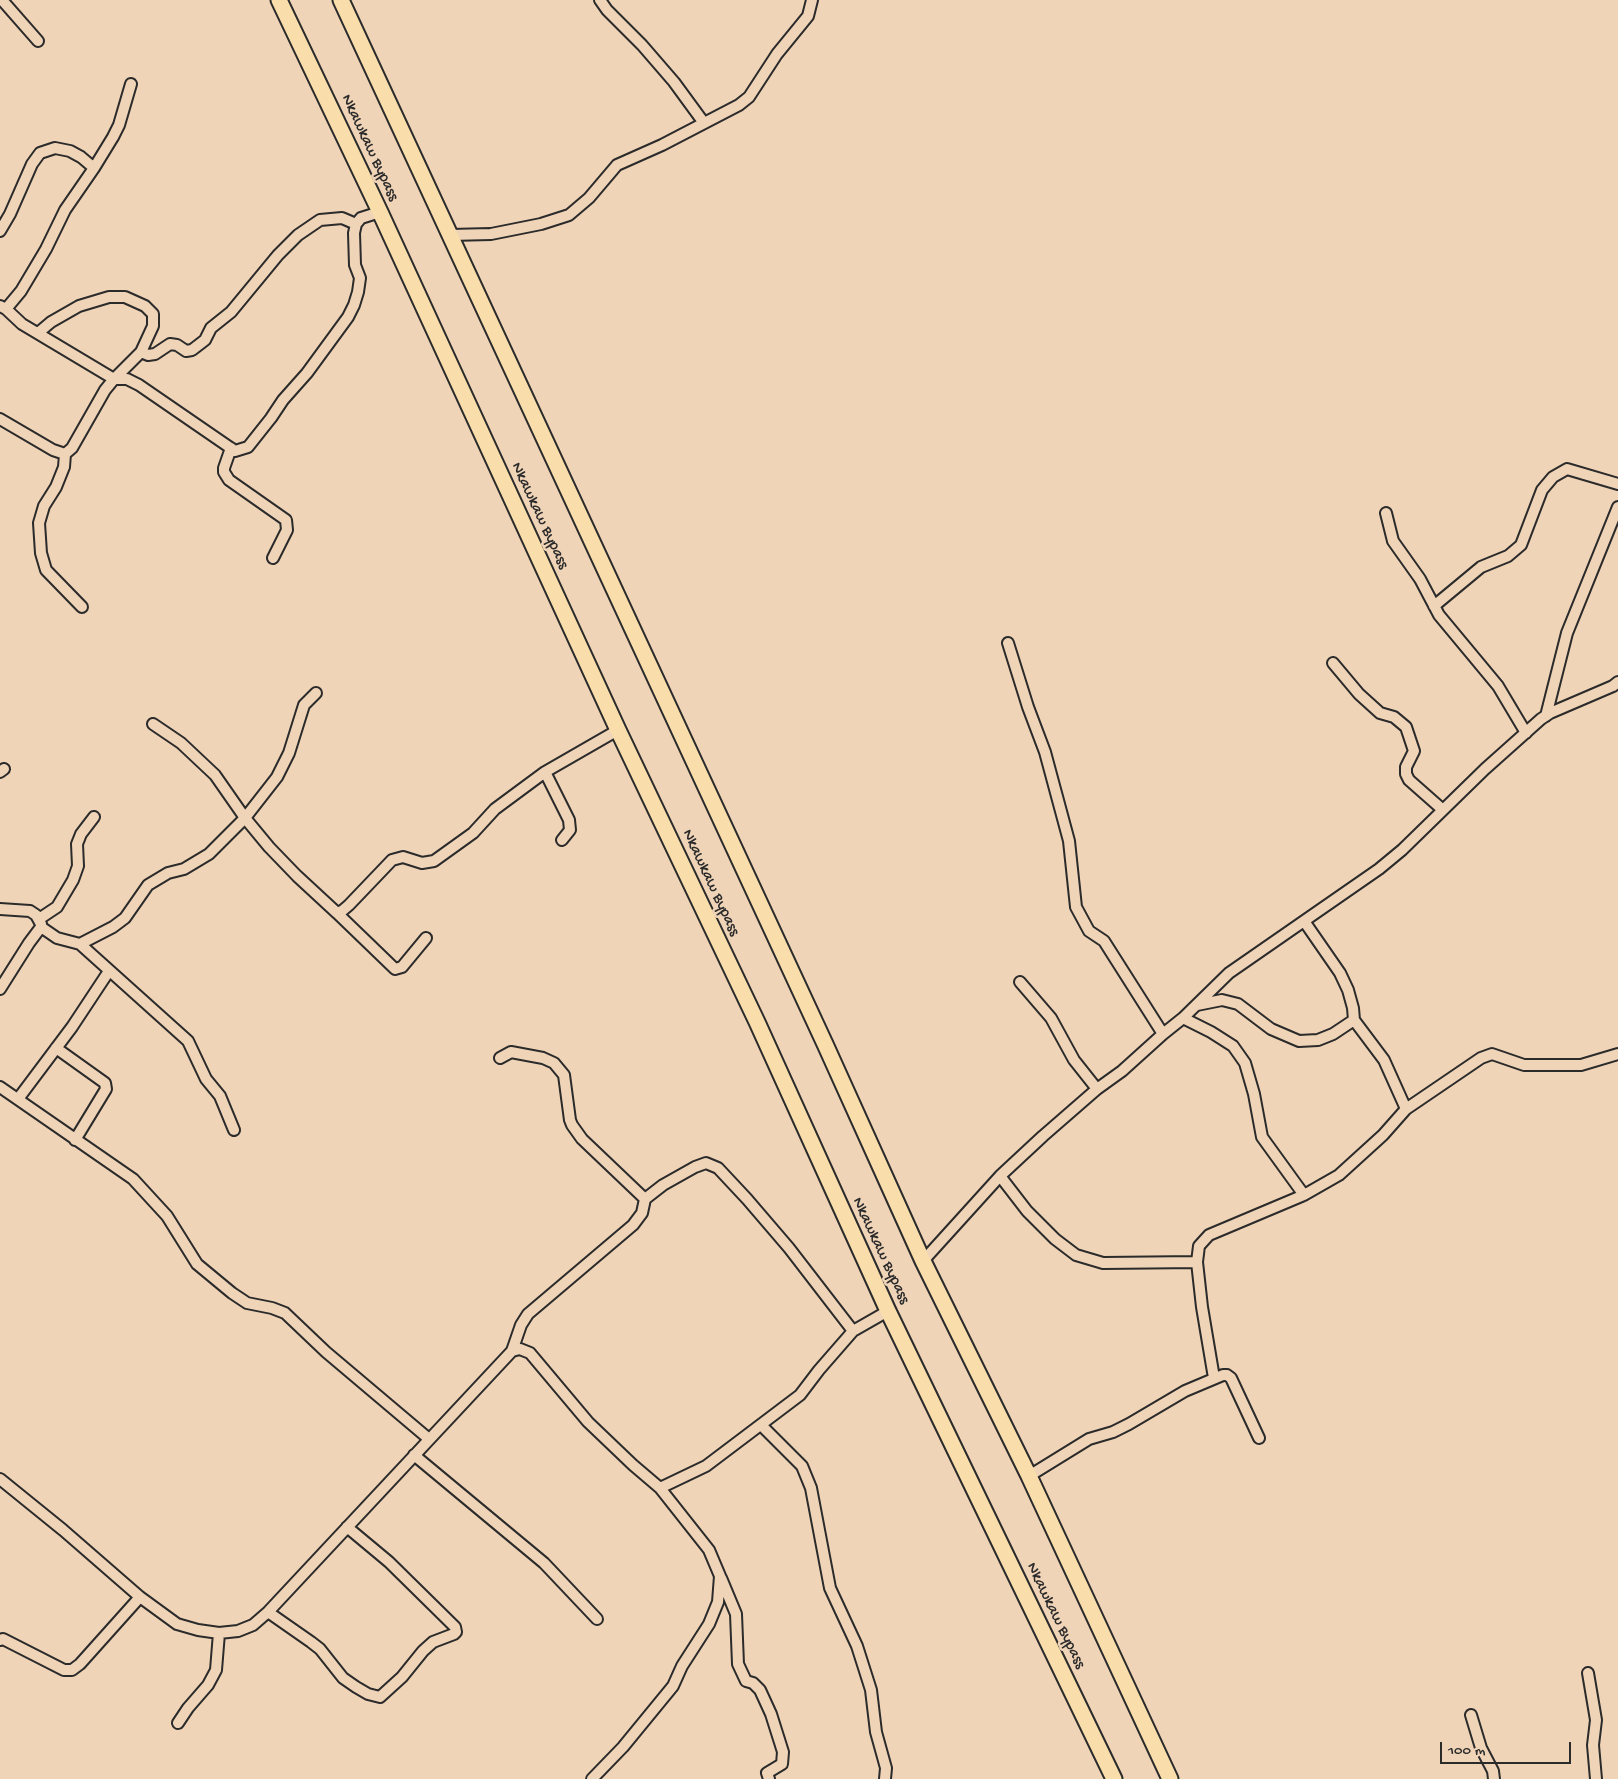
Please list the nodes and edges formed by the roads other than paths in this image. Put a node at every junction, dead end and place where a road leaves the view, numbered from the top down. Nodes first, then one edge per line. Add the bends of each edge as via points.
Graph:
1 (2, 0) edge
2 (279, 0) edge
3 (341, 0) edge
4 (600, 0) edge
5 (812, 0) edge
6 (38, 41) dead end
7 (131, 84) dead end
8 (704, 123) junction
9 (94, 168) junction
10 (380, 212) junction
11 (356, 224) junction
12 (0, 231) edge
13 (450, 235) junction
14 (3, 308) edge
15 (38, 333) junction
16 (141, 352) junction
17 (114, 379) junction
18 (0, 419) edge
19 (231, 448) junction
20 (65, 454) junction
21 (1618, 484) edge
22 (1618, 507) edge
23 (1386, 513) dead end
24 (273, 558) dead end
25 (1434, 606) junction
26 (82, 607) dead end
27 (1008, 643) dead end
28 (1333, 663) dead end
29 (1616, 684) edge
30 (316, 693) dead end
31 (1618, 696) edge
32 (1546, 716) junction
33 (152, 724) dead end
34 (618, 730) junction
35 (1526, 733) junction
36 (545, 772) junction
37 (1443, 810) junction
38 (94, 817) dead end
39 (245, 818) junction
40 (562, 840) dead end
41 (0, 909) edge
42 (337, 913) junction
43 (1304, 921) junction
44 (40, 923) junction
45 (426, 938) dead end
46 (80, 944) junction
47 (110, 971) junction
48 (1020, 982) dead end
49 (0, 988) edge
50 (1196, 1005) junction
51 (1183, 1018) junction
52 (1354, 1020) junction
53 (1162, 1034) junction
54 (56, 1048) junction
55 (1618, 1054) edge
56 (500, 1058) dead end
57 (0, 1087) edge
58 (1097, 1089) junction
59 (18, 1099) junction
60 (1406, 1109) junction
61 (234, 1130) dead end
62 (75, 1140) junction
63 (1000, 1176) junction
64 (1304, 1195) junction
65 (646, 1199) junction
66 (923, 1261) junction
67 (1197, 1262) junction
68 (888, 1311) junction
69 (853, 1331) junction
70 (512, 1351) junction
71 (1214, 1378) junction
72 (761, 1425) junction
73 (1258, 1438) dead end
74 (429, 1440) junction
75 (414, 1455) junction
76 (1029, 1476) junction
77 (0, 1478) edge
78 (660, 1488) junction
79 (347, 1527) junction
80 (720, 1576) junction
81 (140, 1597) junction
82 (268, 1612) junction
83 (597, 1619) dead end
84 (218, 1633) junction
85 (0, 1640) edge
86 (1588, 1673) dead end
87 (1471, 1715) dead end
88 (178, 1723) dead end
89 (592, 1779) edge
90 (769, 1779) edge
91 (885, 1779) edge
92 (1114, 1779) edge
93 (1170, 1779) edge
94 (1494, 1779) edge
95 (1596, 1779) edge

1 - 6 street
2 - 10 highway, Nkawkaw Bypass
3 - 13 highway, Nkawkaw Bypass
4 - 8 street via 674,82
5 - 8 street via 808,16 777,54 749,97
7 - 9 street via 119,124
8 - 13 street via 617,165 589,198 562,218 491,234
9 - 12 street via 70,151 55,148 40,153
9 - 14 street via 65,210 21,291
10 - 11 street via 361,218
10 - 34 highway, Nkawkaw Bypass
11 - 16 street via 342,218 320,220 298,235 231,312 210,328 205,340 192,350 186,352 170,344 155,354
11 - 19 street via 356,265 360,278 348,317 256,438 241,450
13 - 66 highway, Nkawkaw Bypass
14 - 15 street
15 - 16 street via 79,306 109,297 125,297 145,306 153,314 153,326
15 - 17 street
16 - 17 street
17 - 19 street via 127,379 139,385
17 - 20 street via 72,448
18 - 20 street
19 - 24 street via 224,468 229,480 286,520 287,530
20 - 26 street via 64,467 39,523 41,553 46,570
21 - 25 street via 1567,469 1553,477 1542,490 1521,545 1508,556 1481,566
22 - 32 street via 1567,633
23 - 25 street via 1393,541 1420,579
25 - 35 street via 1498,686
27 - 53 street via 1061,808 1069,841 1076,908 1089,931 1104,941
28 - 37 street via 1380,713 1394,717 1406,727 1414,751 1406,774
29 - 31 street
29 - 32 street
30 - 39 street via 304,705 289,754 277,777
32 - 35 street
33 - 39 street via 182,743 215,775
34 - 36 street
34 - 68 highway, Nkawkaw Bypass via 757,1022
35 - 37 street
36 - 40 street via 569,820 570,830
36 - 42 street via 494,809 473,834 434,861 422,863 403,857 392,860 349,905
37 - 43 street via 1379,869
38 - 44 street via 77,844 78,866 73,880 57,907
39 - 42 street via 297,876
39 - 46 street via 209,854 148,886 125,918
41 - 44 street via 30,911
42 - 45 street via 396,968 402,967
43 - 50 street via 1229,973
43 - 52 street via 1340,973
44 - 46 street via 57,938
44 - 49 street
46 - 47 street
47 - 54 street
47 - 61 street via 188,1041 206,1079 220,1096
48 - 58 street via 1051,1018 1074,1060
50 - 51 street
50 - 52 street via 1222,1000 1238,1004 1271,1029 1299,1041 1318,1040
51 - 53 street
51 - 64 street via 1233,1046 1245,1063 1262,1138
52 - 60 street via 1384,1060
53 - 58 street
54 - 59 street
54 - 62 street via 105,1083 106,1089
55 - 60 street via 1581,1065 1524,1065 1492,1054 1481,1058
56 - 65 street via 511,1052 554,1063 564,1075 572,1125 582,1139
57 - 59 street
58 - 63 street
59 - 62 street
60 - 64 street via 1339,1175
62 - 74 street via 140,1186 167,1216 197,1264 247,1303 285,1313
63 - 66 street
63 - 67 street via 1027,1211 1076,1255 1103,1263
64 - 67 street via 1209,1235 1198,1246
65 - 69 street via 663,1185 702,1164 718,1168 789,1248
65 - 70 street via 634,1225 528,1314
66 - 76 highway, Nkawkaw Bypass
67 - 71 street
68 - 69 street
68 - 92 highway, Nkawkaw Bypass
69 - 72 street via 800,1395
70 - 74 street
70 - 78 street via 520,1349 530,1353 588,1422
71 - 73 street via 1223,1375 1231,1378
71 - 76 street via 1113,1432 1089,1440
72 - 78 street via 706,1466
72 - 91 street via 802,1466 811,1488 830,1588 857,1646 871,1690 876,1732 886,1768
74 - 75 street
75 - 79 street
75 - 83 street via 544,1563
76 - 93 highway, Nkawkaw Bypass
77 - 81 street
78 - 80 street via 709,1550
79 - 82 street
79 - 82 street via 389,1562 455,1626 456,1632 433,1642 380,1697 368,1694 343,1678 320,1649
80 - 89 street via 718,1602 709,1624 673,1686
80 - 90 street via 736,1614 738,1664 746,1681 760,1690 782,1752 782,1764 767,1773
81 - 84 street via 177,1624
81 - 85 street via 72,1670 64,1670
82 - 84 street via 253,1625 238,1631
84 - 88 street via 216,1670
86 - 95 street via 1596,1720 1593,1744
87 - 94 street

